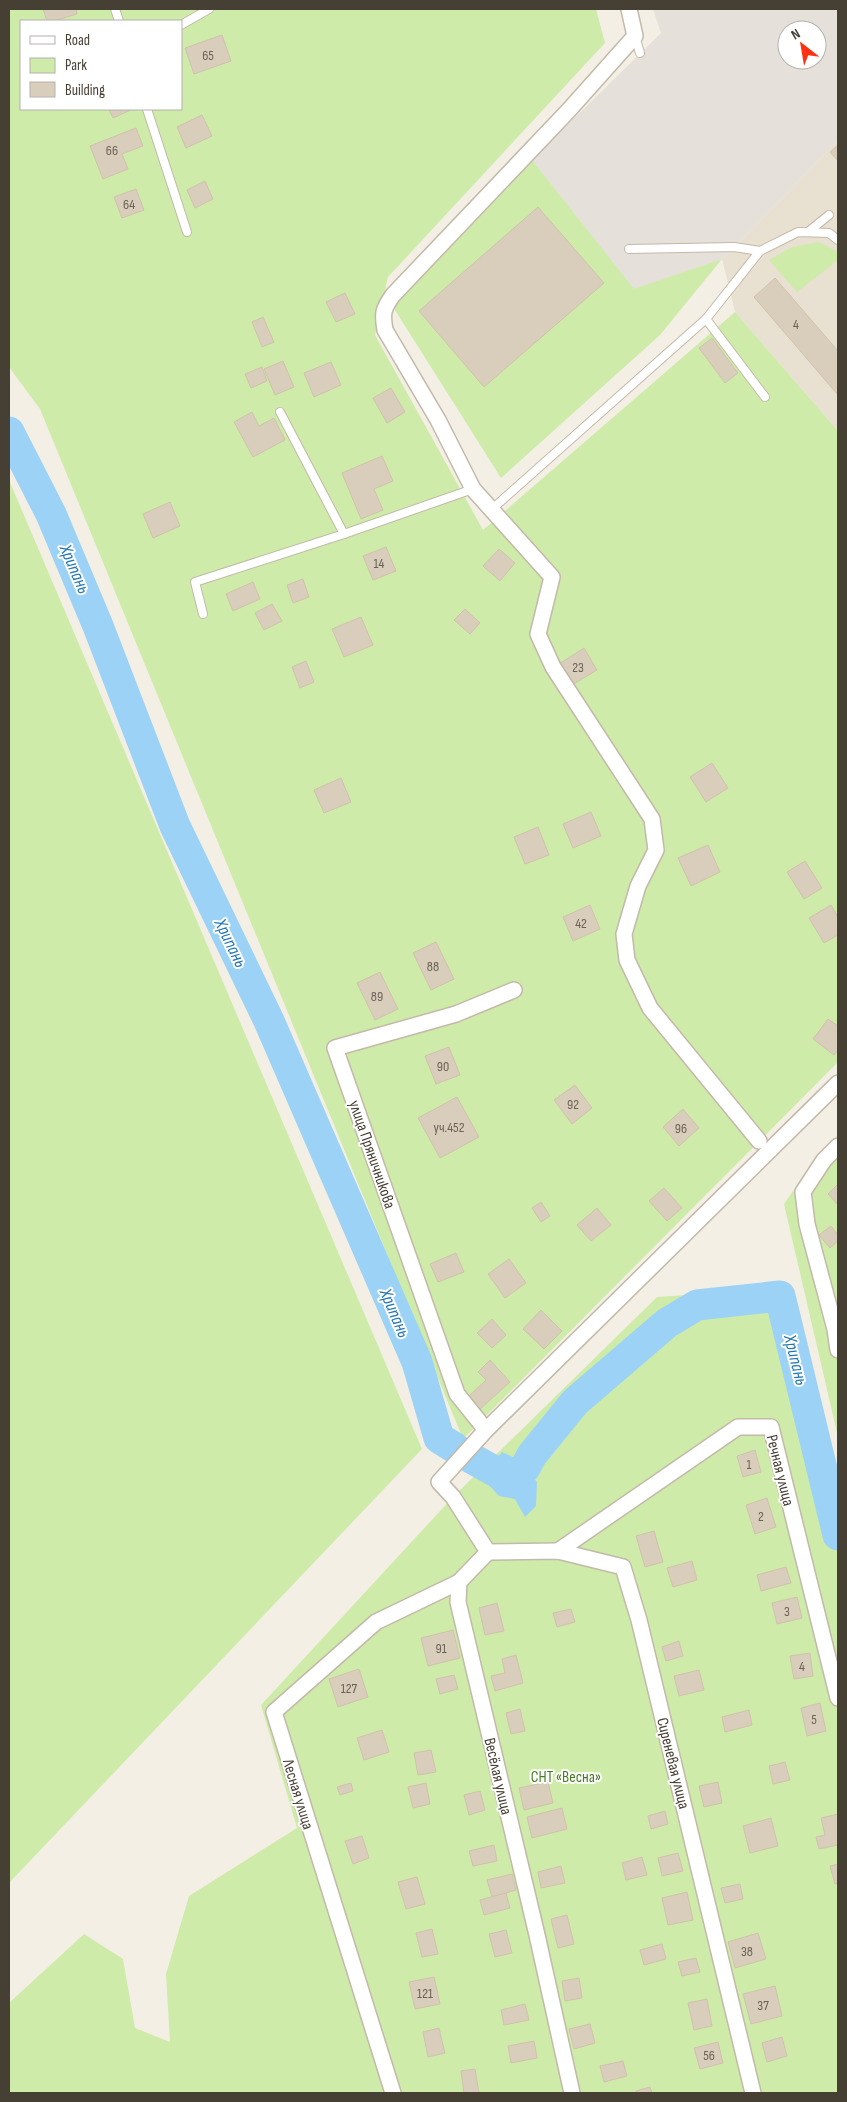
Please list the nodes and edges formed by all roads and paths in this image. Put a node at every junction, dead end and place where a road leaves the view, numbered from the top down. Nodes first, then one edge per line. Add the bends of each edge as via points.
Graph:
1 (210, 9) edge
2 (629, 9) edge
3 (182, 24) edge
4 (635, 36) junction
5 (640, 54) dead end
6 (147, 110) edge
7 (829, 215) dead end
8 (187, 232) dead end
9 (808, 232) junction
10 (838, 240) edge
11 (629, 249) dead end
12 (760, 251) junction
13 (706, 319) junction
14 (765, 397) dead end
15 (280, 412) dead end
16 (473, 489) junction
17 (491, 510) junction
18 (344, 534) junction
19 (203, 614) dead end
20 (514, 990) dead end
21 (838, 1083) edge
22 (764, 1146) junction
23 (838, 1146) edge
24 (837, 1327) edge
25 (838, 1350) edge
26 (486, 1430) junction
27 (558, 1551) junction
28 (488, 1552) junction
29 (459, 1582) junction
30 (838, 1698) edge
31 (394, 2093) edge
32 (572, 2093) edge
33 (753, 2093) edge

1 - 3 lane
2 - 4 street
4 - 5 lane
4 - 16 street via 384,308 382,323
6 - 8 lane
7 - 9 lane
9 - 10 lane via 829,232
9 - 12 lane via 798,232
11 - 12 lane via 734,247
12 - 13 lane
13 - 14 lane
13 - 17 lane
15 - 18 lane
16 - 17 street
16 - 18 lane
17 - 22 street via 552,578 538,634 553,667 652,819 656,850 638,886 624,934 627,960 650,1008
18 - 19 lane via 195,582
20 - 26 street, улица Пряничникова via 456,1014 335,1048 457,1394
21 - 22 street
22 - 26 street
23 - 24 street via 824,1160 803,1192 807,1224
24 - 25 street
26 - 28 street via 439,1482 453,1497
27 - 28 street, Сиреневая улица
27 - 30 street, Речная улица via 738,1427 772,1427
27 - 33 street, Сиреневая улица via 623,1567 639,1620
28 - 29 street
29 - 31 street, Лесная улица via 376,1622 274,1712
29 - 32 street, Весёлая улица via 458,1602

